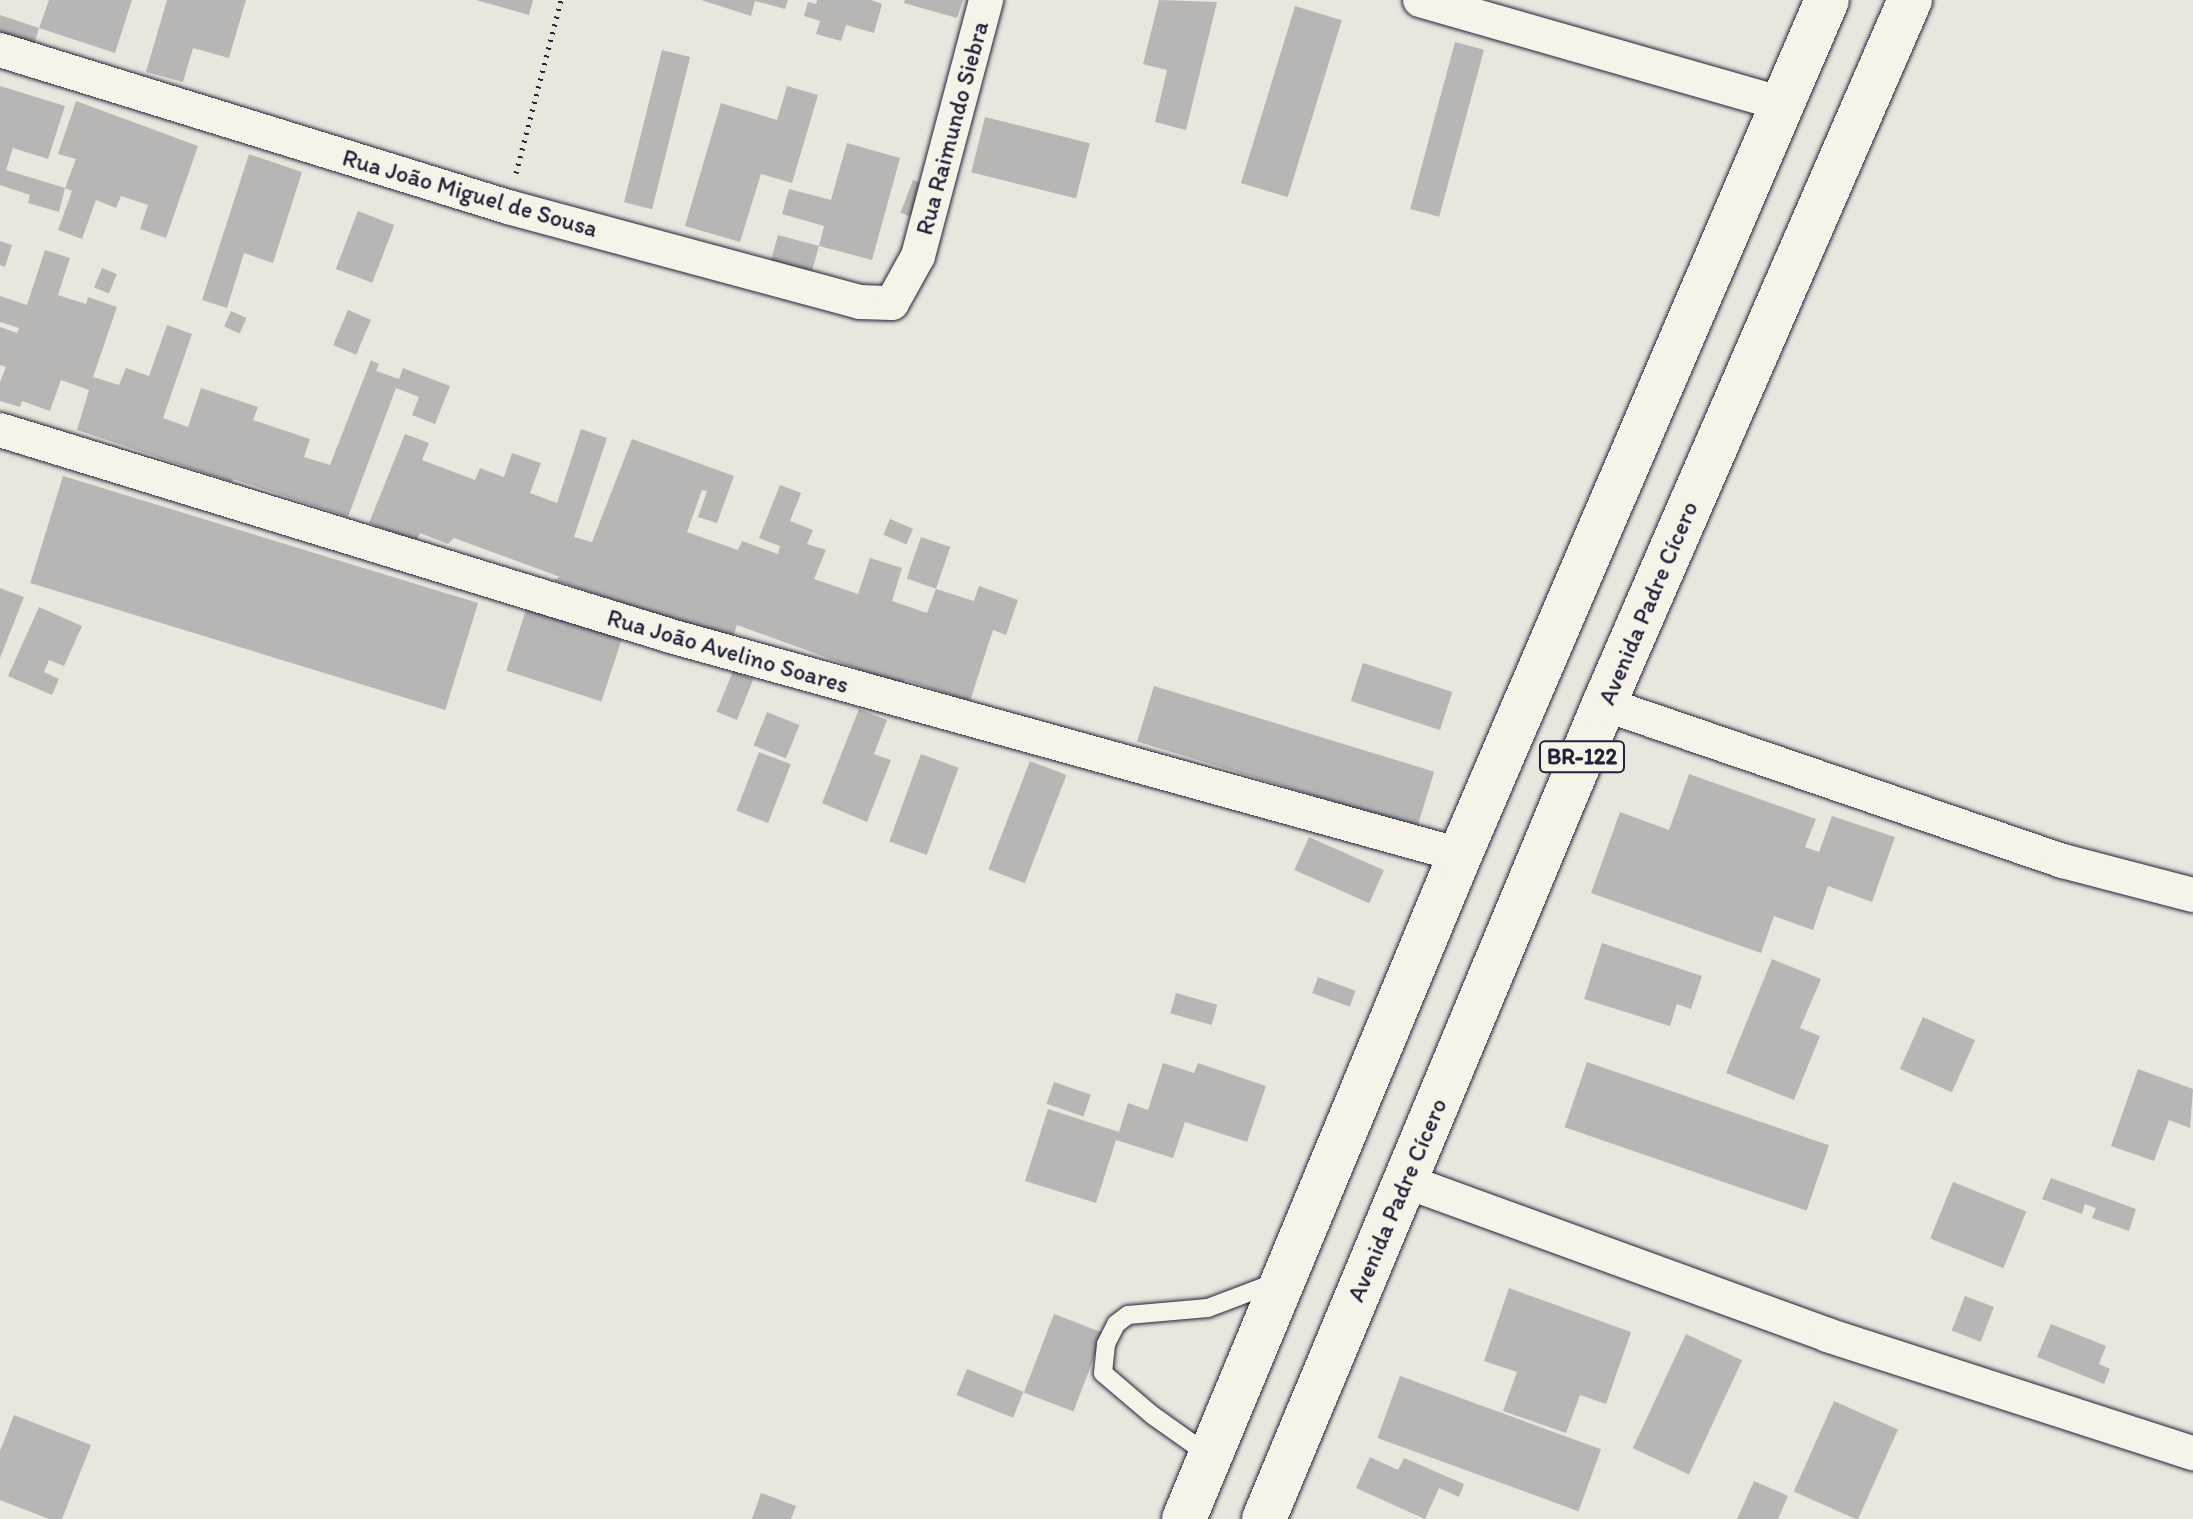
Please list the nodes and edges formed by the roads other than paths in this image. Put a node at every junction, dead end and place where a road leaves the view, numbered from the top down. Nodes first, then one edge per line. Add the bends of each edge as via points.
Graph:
1 (986, 0) edge
2 (1420, 0) edge
3 (1827, 0) edge
4 (1910, 0) edge
5 (0, 50) edge
6 (1783, 104) junction
7 (918, 256) joint
8 (0, 430) edge
9 (1604, 704) junction
10 (1460, 855) junction
11 (2193, 895) edge
12 (1405, 1181) junction
13 (1285, 1278) junction
14 (2193, 1453) edge
15 (1210, 1456) junction
16 (1184, 1519) edge
17 (1264, 1519) edge

1 - 7 street, Rua Raimundo Siebra
2 - 6 street
3 - 6 highway, BR-122
4 - 9 highway, Avenida Padre Cícero / BR-122
5 - 7 street, Rua João Miguel de Sousa via 508,207 860,302 892,303
6 - 10 highway, BR-122
8 - 10 street, Rua João Avelino Soares via 674,637
9 - 11 street via 2063,861
9 - 12 highway, Avenida Padre Cícero / BR-122
10 - 13 highway, BR-122
12 - 14 street via 1827,1335
12 - 17 highway, Avenida Padre Cícero / BR-122
13 - 15 highway, BR-122
13 - 15 lane via 1208,1308 1128,1315 1116,1324 1106,1344 1103,1373
15 - 16 highway, BR-122

